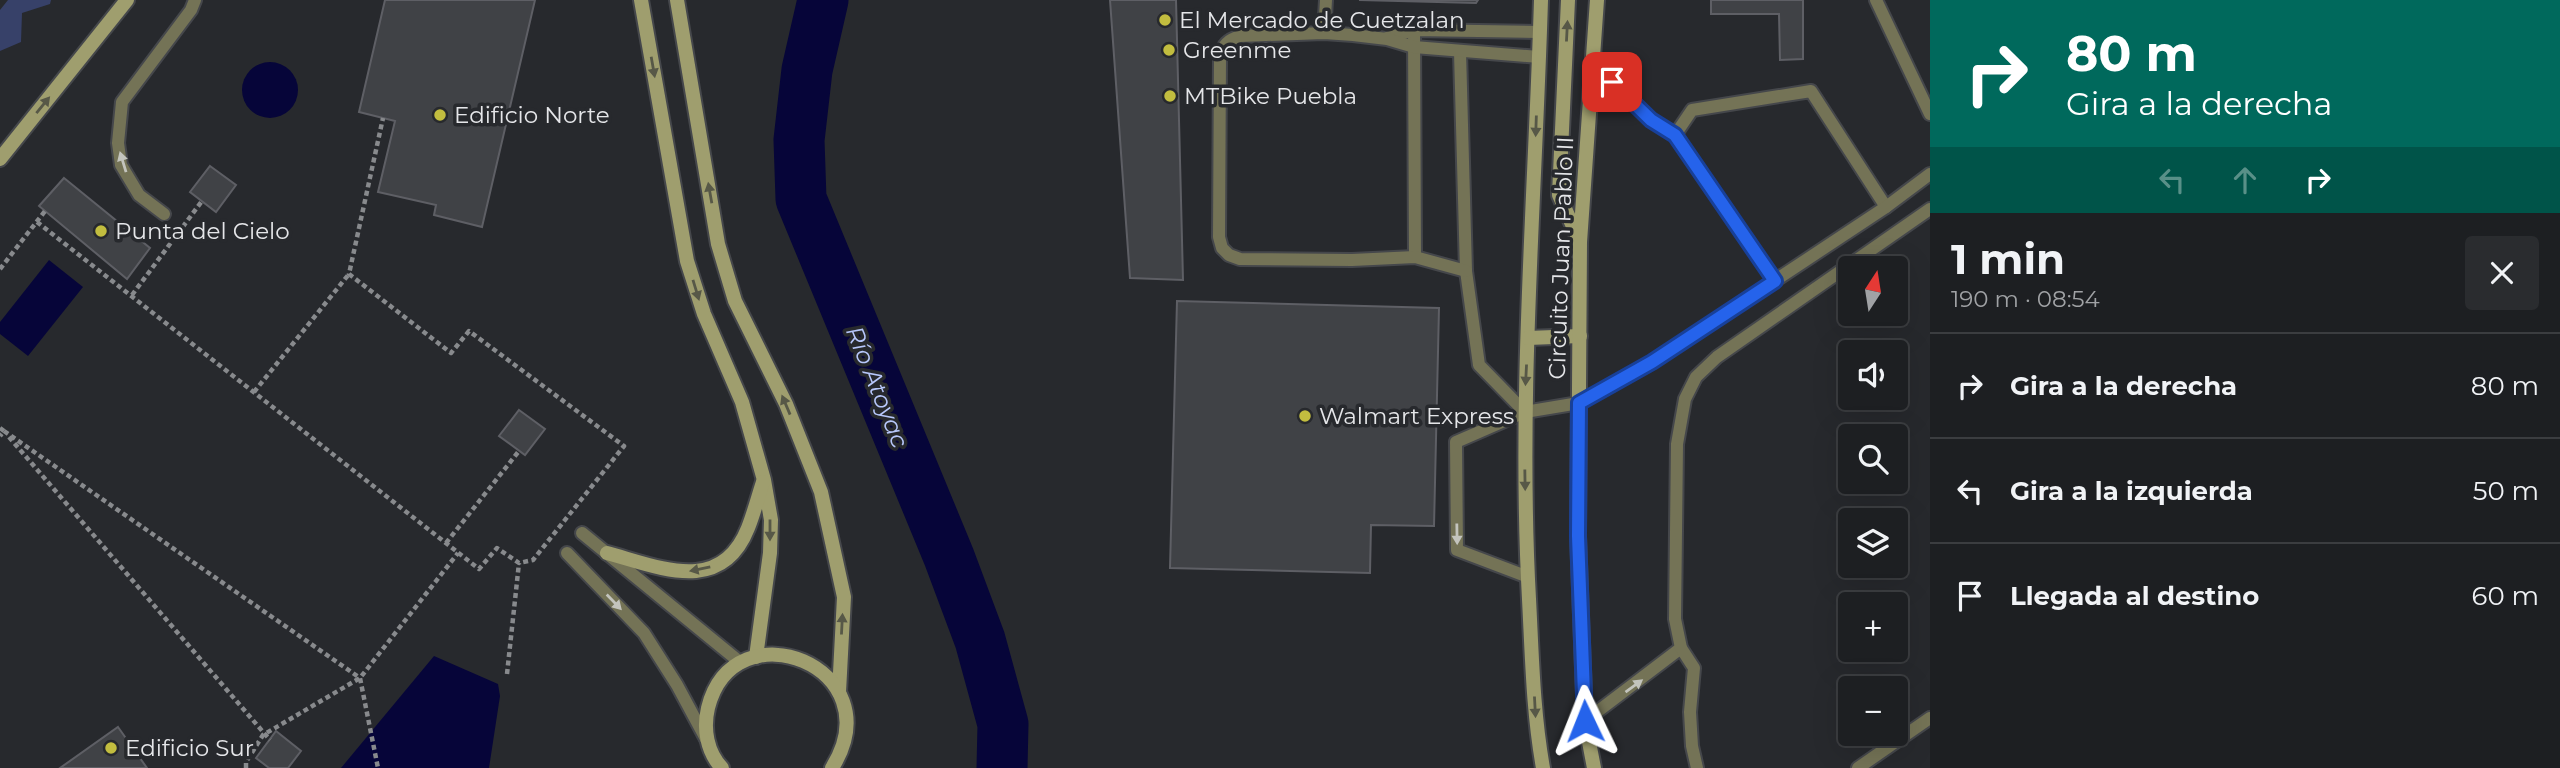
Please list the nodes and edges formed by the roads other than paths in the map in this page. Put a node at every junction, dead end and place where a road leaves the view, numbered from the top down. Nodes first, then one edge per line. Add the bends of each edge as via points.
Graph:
1 (127, 0) edge
2 (195, 0) edge
3 (641, 0) edge
4 (677, 0) edge
5 (1325, 0) edge
6 (1541, 0) edge
7 (1568, 0) edge
8 (1597, 0) edge
9 (1877, 0) edge
10 (1414, 30) junction
11 (1540, 32) junction
12 (1324, 33) junction
13 (1387, 38) junction
14 (1414, 47) junction
15 (1460, 52) junction
16 (1539, 57) junction
17 (1594, 64) junction
18 (1930, 114) edge
19 (1675, 135) junction
20 (0, 159) edge
21 (1930, 174) edge
22 (1886, 207) junction
23 (1930, 209) edge
24 (164, 214) dead end
25 (1580, 242) junction
26 (1415, 257) junction
27 (1466, 271) junction
28 (1775, 281) junction
29 (1580, 336) junction
30 (1528, 338) junction
31 (1579, 403) junction
32 (1525, 412) junction
33 (764, 480) junction
34 (582, 533) dead end
35 (567, 553) dead end
36 (607, 553) junction
37 (1528, 577) junction
38 (1681, 648) junction
39 (756, 657) junction
40 (741, 663) junction
41 (839, 692) junction
42 (1930, 719) edge
43 (1585, 721) junction
44 (707, 740) junction
45 (718, 766) edge
46 (832, 768) edge
47 (1544, 768) edge
48 (1594, 768) edge
49 (1698, 768) edge
50 (1858, 768) edge

20 -> 1 main road
24 -> 2 lane via 139,195 121,165 122,102
3 -> 33 main road via 687,261 742,402
41 -> 4 main road via 844,597 821,492 786,404 735,301 718,244
5 - 12 lane
6 - 11 main road, Circuito Juan Pablo II
25 -> 7 main road via 1559,195
8 - 17 main road, Circuito Juan Pablo II
9 - 18 lane
10 - 11 lane
10 - 13 lane
10 - 14 lane
11 - 16 main road, Circuito Juan Pablo II
12 - 13 lane
12 - 26 lane via 1240,36 1223,46 1222,248 1240,259
13 - 14 lane
14 - 15 lane
14 - 26 lane
15 - 16 lane
15 - 27 lane
16 -> 30 main road, Circuito Juan Pablo II
17 - 19 lane via 1651,120
17 - 25 main road, Circuito Juan Pablo II
19 - 22 lane via 1692,110 1811,91
19 - 28 lane
21 - 22 lane
22 - 28 lane
23 - 38 lane via 1717,357 1696,377 1685,399 1677,444 1675,619
25 - 29 main road, Circuito Juan Pablo II
26 - 27 lane
27 - 32 lane via 1479,365
28 - 31 lane via 1652,362
29 - 30 main road
29 - 31 main road, Circuito Juan Pablo II
30 -> 32 main road, Circuito Juan Pablo II
31 - 32 lane
31 - 43 main road, Circuito Juan Pablo II via 1578,536
32 -> 37 main road, Circuito Juan Pablo II
32 -> 37 lane via 1456,442 1457,550
33 -> 36 main road via 748,529 727,560 697,571 674,572
33 -> 39 main road via 771,520 770,553
34 - 36 lane
35 -> 44 lane via 644,633
36 - 40 lane
37 -> 47 main road, Circuito Juan Pablo II via 1536,732
43 -> 38 lane
38 - 49 lane via 1694,668 1690,712
39 - 40 main road
39 - 41 main road via 788,655 804,660 818,667
40 - 44 main road via 723,677 711,696 705,718
41 - 46 main road via 847,733
42 - 50 lane
43 - 48 main road, Circuito Juan Pablo II
44 - 45 main road

